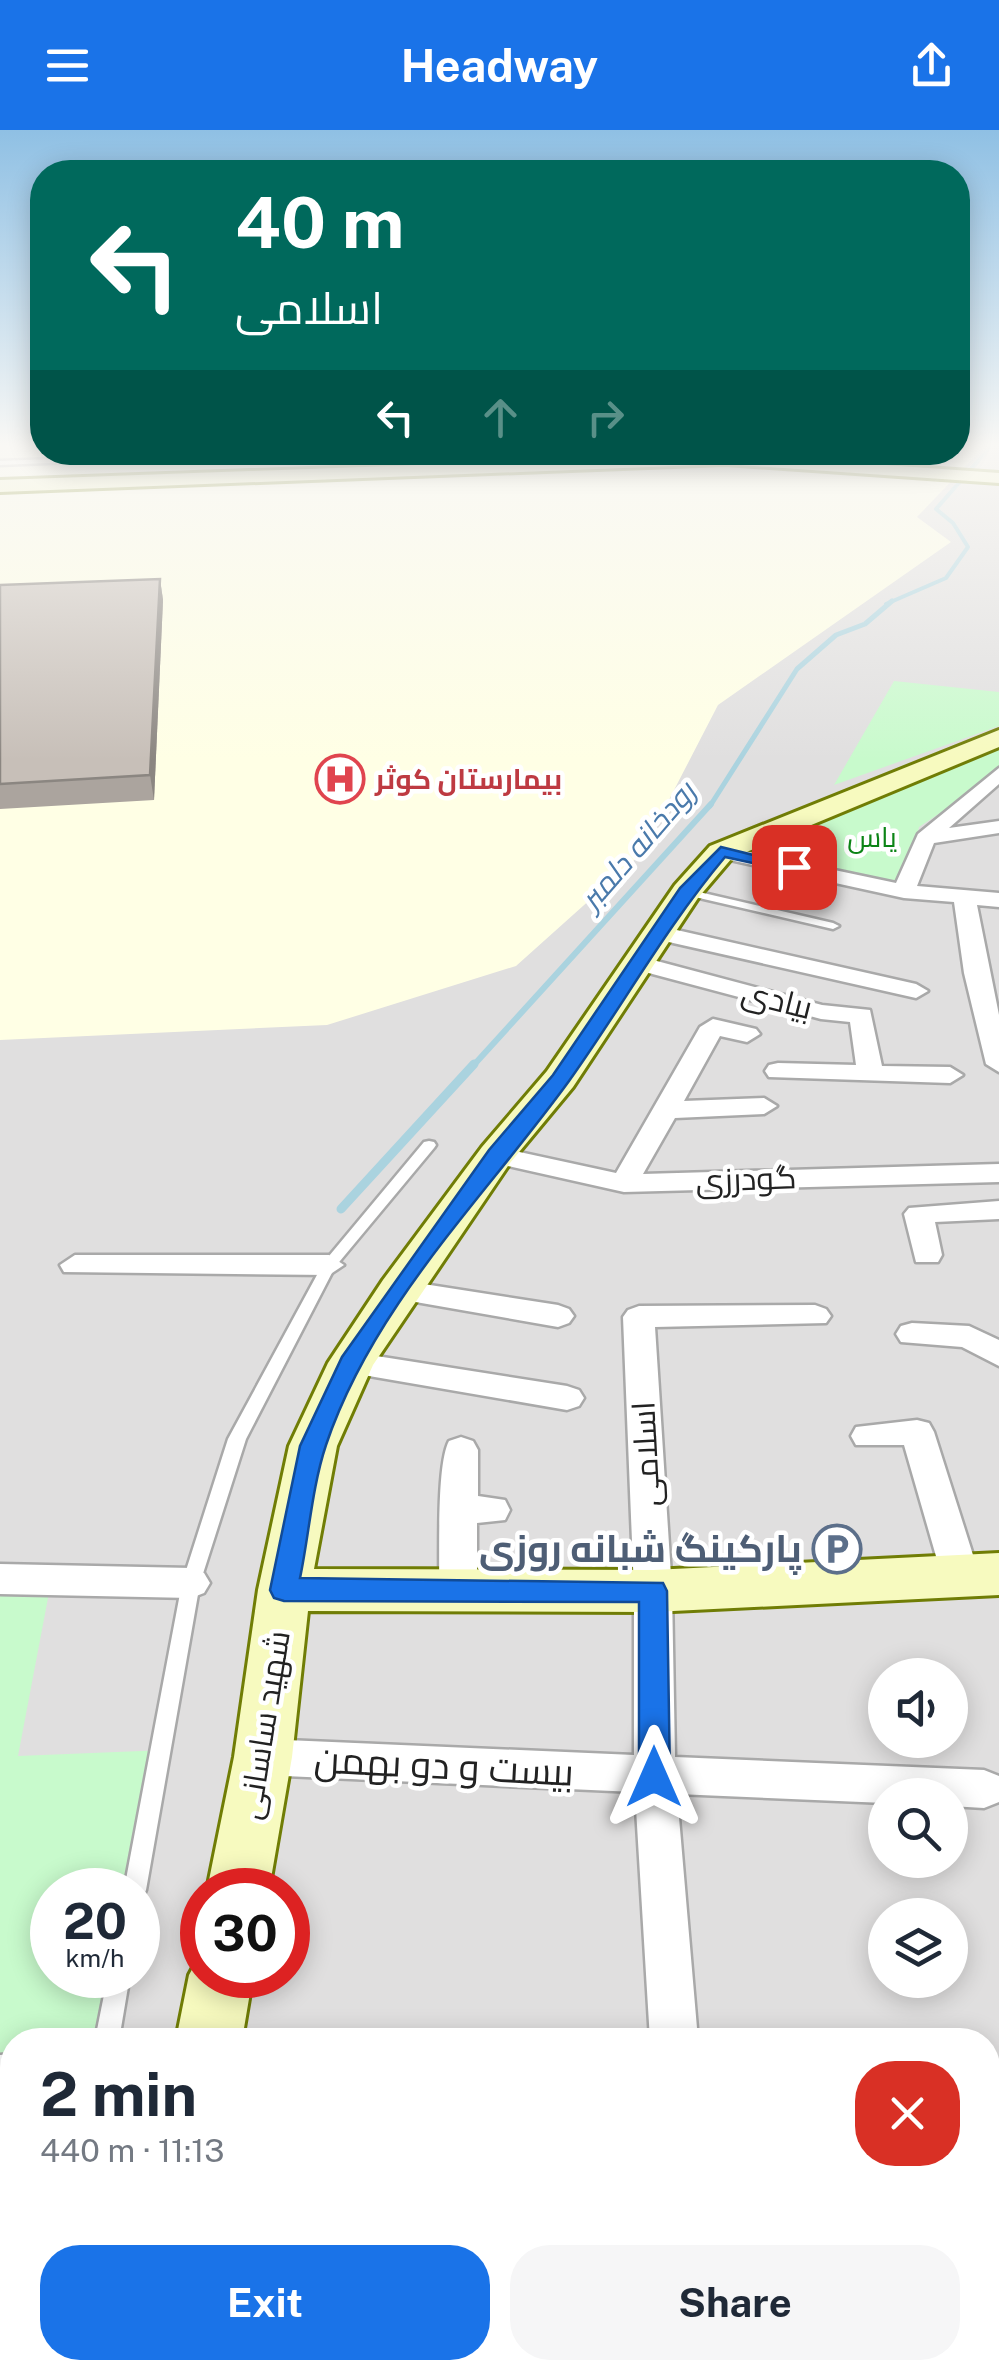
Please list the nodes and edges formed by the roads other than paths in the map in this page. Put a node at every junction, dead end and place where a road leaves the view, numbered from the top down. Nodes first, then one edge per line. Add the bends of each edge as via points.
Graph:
1 (998, 766) edge
2 (999, 827) edge
3 (925, 838) junction
4 (721, 852) junction
5 (904, 890) junction
6 (686, 892) junction
7 (965, 899) junction
8 (999, 900) edge
9 (833, 926) dead end
10 (649, 948) junction
11 (916, 990) dead end
12 (747, 1034) dead end
13 (999, 1067) edge
14 (778, 1071) dead end
15 (870, 1072) junction
16 (764, 1106) dead end
17 (666, 1110) junction
18 (429, 1145) dead end
19 (496, 1155) junction
20 (992, 1173) edge
21 (624, 1182) junction
22 (999, 1202) edge
23 (999, 1210) edge
24 (927, 1255) dead end
25 (75, 1264) dead end
26 (329, 1265) junction
27 (398, 1290) junction
28 (558, 1316) dead end
29 (816, 1316) dead end
30 (912, 1334) dead end
31 (999, 1355) edge
32 (350, 1363) junction
33 (567, 1398) dead end
34 (868, 1436) dead end
35 (471, 1458) dead end
36 (980, 1575) edge
37 (0, 1579) edge
38 (191, 1584) junction
39 (284, 1590) junction
40 (458, 1591) junction
41 (653, 1591) junction
42 (263, 1756) junction
43 (654, 1777) junction
44 (984, 1789) dead end
45 (139, 1868) edge
46 (242, 1868) edge
47 (115, 1998) edge
48 (217, 1998) edge
49 (109, 2028) edge
50 (211, 2028) edge
51 (673, 2028) edge

1 - 3 street
1 - 4 main road, شهید ساسانی
2 - 3 street
3 - 5 street
4 - 5 street
4 - 6 main road, شهید ساسانی
5 - 7 street
6 - 9 lane
6 - 10 main road, شهید ساسانی
7 - 8 street
7 - 13 street
10 - 11 street
10 - 15 street, بیادی via 821,1012 861,1015
10 - 19 main road, شهید ساسانی via 560,1079
12 - 17 street via 713,1027
13 - 15 street
14 - 15 street
16 - 17 street
17 - 21 street
18 - 26 lane
19 - 21 street, گودرزی
19 - 27 main road, شهید ساسانی
20 - 21 street, گودرزی via 873,1165
20 - 22 street
23 - 24 street via 920,1214
25 - 26 street
26 - 38 lane via 237,1439
27 - 28 street
27 - 32 main road, شهید ساسانی
29 - 41 street, اسلامی via 639,1317
30 - 31 street via 969,1338
32 - 33 street
32 - 39 main road, شهید ساسانی via 313,1446
34 - 36 street via 917,1432
35 - 40 street via 475,1510
36 - 41 main road
37 - 38 street
38 - 45 lane
39 - 40 main road
39 - 42 main road, شهید ساسانی
40 - 41 main road
41 - 43 street, اسلامی
42 - 43 street, بیست و دو بهمن
42 - 46 main road, شهید ساسانی
43 - 44 street, بیست و دو بهمن
43 - 51 street, اسلامی
47 - 49 lane
48 - 50 main road

